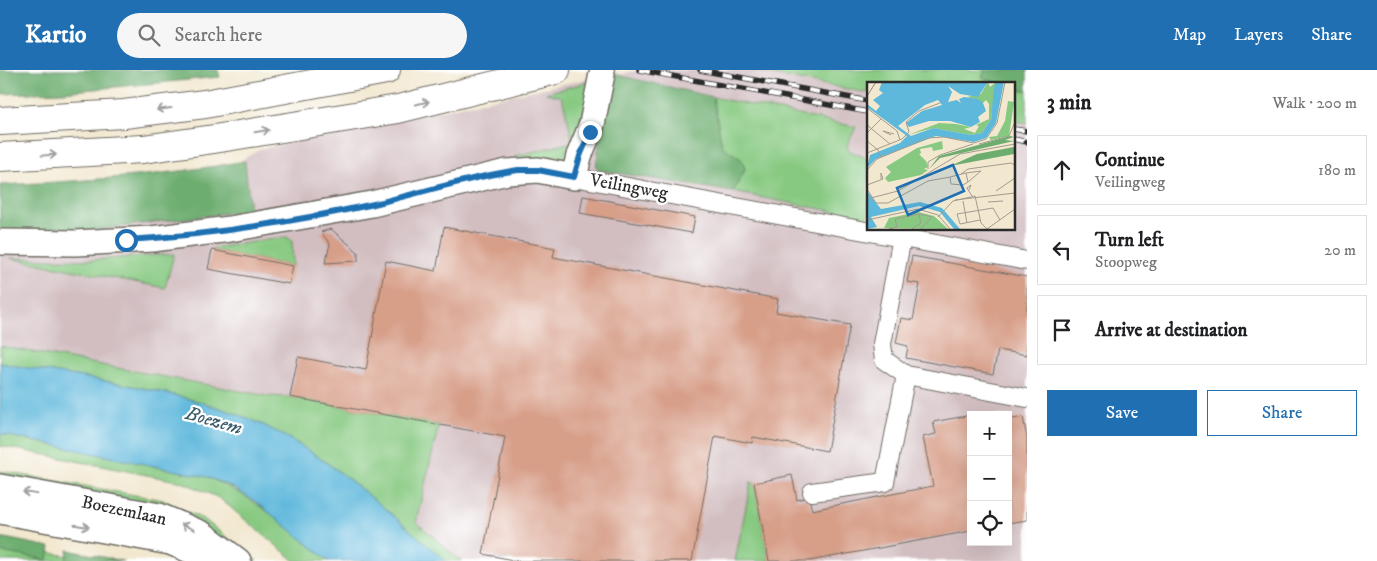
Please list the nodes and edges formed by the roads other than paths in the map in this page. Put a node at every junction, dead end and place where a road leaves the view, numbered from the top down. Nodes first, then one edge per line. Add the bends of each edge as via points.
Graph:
1 (386, 70) edge
2 (556, 70) edge
3 (602, 74) dead end
4 (0, 121) edge
5 (0, 157) edge
6 (574, 177) junction
7 (902, 237) junction
8 (0, 242) edge
9 (1027, 261) edge
10 (906, 375) junction
11 (1027, 398) edge
12 (0, 487) edge
13 (812, 492) dead end
14 (0, 511) edge
15 (217, 561) edge
16 (238, 561) edge

1 -> 4 highway via 205,104 124,114
5 -> 2 highway via 143,149 214,139 398,109
3 - 6 street via 592,124
6 - 7 street, Veilingweg
6 - 8 street, Veilingweg via 518,170 372,204 152,239
7 - 9 street, Veilingweg
7 - 10 street via 882,344 884,360
10 - 11 street
10 - 13 street via 885,482
16 -> 12 street, Boezemlaan via 202,534 159,516
14 -> 15 street, Boezemlaan via 170,542

